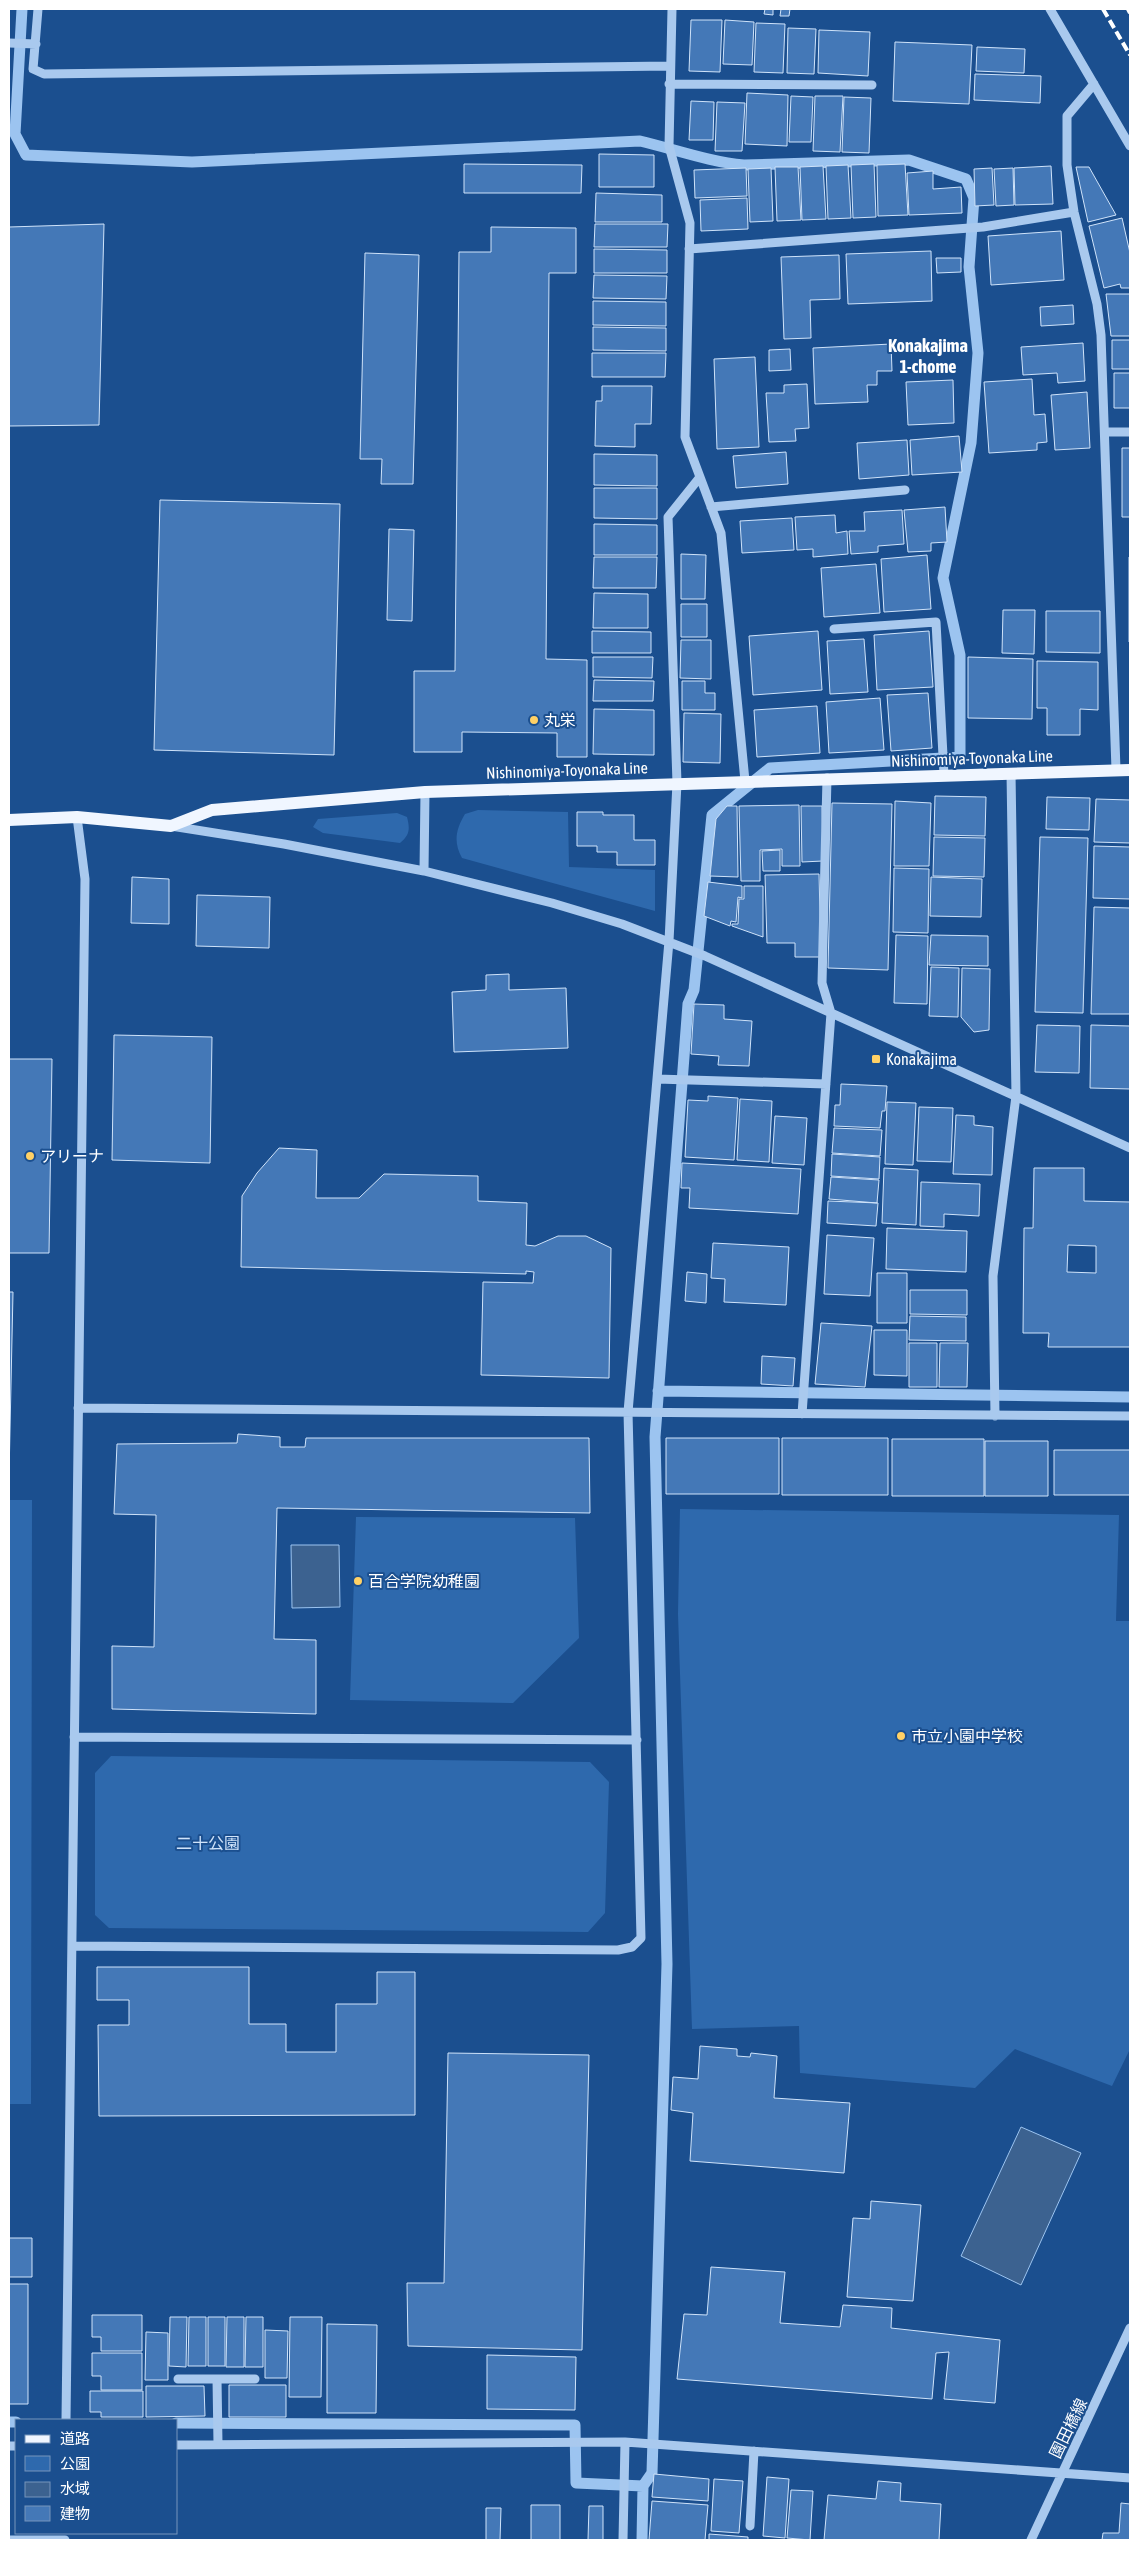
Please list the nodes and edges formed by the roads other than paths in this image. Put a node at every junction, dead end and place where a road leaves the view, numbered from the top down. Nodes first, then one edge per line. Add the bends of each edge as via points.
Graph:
1 (38, 9) edge
2 (672, 9) edge
3 (1050, 9) edge
4 (9, 43) edge
5 (36, 44) junction
6 (670, 66) junction
7 (670, 84) junction
8 (1094, 84) junction
9 (872, 86) dead end
10 (1130, 146) edge
11 (1074, 212) junction
12 (689, 249) junction
13 (1105, 432) junction
14 (1130, 432) edge
15 (700, 477) junction
16 (905, 490) dead end
17 (711, 507) junction
18 (834, 629) dead end
19 (1116, 770) junction
20 (1130, 770) edge
21 (1012, 773) junction
22 (944, 775) junction
23 (827, 778) junction
24 (745, 781) junction
25 (678, 782) junction
26 (425, 792) junction
27 (77, 817) junction
28 (9, 820) edge
29 (171, 826) junction
30 (424, 871) junction
31 (669, 941) junction
32 (831, 1013) junction
33 (657, 1079) junction
34 (826, 1084) junction
35 (1016, 1096) junction
36 (1130, 1148) edge
37 (78, 1408) junction
38 (628, 1412) junction
39 (802, 1414) junction
40 (995, 1416) junction
41 (1130, 1416) edge
42 (74, 1737) junction
43 (637, 1740) junction
44 (72, 1946) junction
45 (1130, 2328) edge
46 (178, 2379) dead end
47 (217, 2379) junction
48 (254, 2379) dead end
49 (66, 2419) edge
50 (625, 2442) junction
51 (218, 2444) junction
52 (178, 2445) edge
53 (754, 2451) junction
54 (1064, 2473) junction
55 (1130, 2478) edge
56 (750, 2526) dead end
57 (9, 2540) edge
58 (65, 2540) edge
59 (623, 2540) edge
60 (1032, 2540) edge

1 - 5 street
2 - 6 street
3 - 8 street
4 - 5 street
5 - 6 street via 33,69 44,74
6 - 7 street
7 - 9 street
7 - 12 street via 669,146 690,223
8 - 10 street
8 - 11 street via 1067,116 1067,165
11 - 12 street via 983,228
11 - 13 street via 1097,304
12 - 15 street via 685,437
13 - 14 street
13 - 19 street
15 - 17 street
15 - 25 street via 668,517
16 - 17 street
17 - 24 street via 721,533
18 - 22 street via 936,622
19 - 20 main road, Nishinomiya-Toyonaka Line
19 - 21 main road, Nishinomiya-Toyonaka Line
21 - 22 main road, Nishinomiya-Toyonaka Line
21 - 35 street
22 - 23 main road, Nishinomiya-Toyonaka Line
23 - 24 main road, Nishinomiya-Toyonaka Line
23 - 32 street via 822,983
24 - 25 main road, Nishinomiya-Toyonaka Line
25 - 26 main road, Nishinomiya-Toyonaka Line
25 - 31 street
26 - 29 main road, Nishinomiya-Toyonaka Line via 212,810
26 - 30 street
27 - 28 main road, Nishinomiya-Toyonaka Line
27 - 29 main road, Nishinomiya-Toyonaka Line
27 - 37 street via 85,879
29 - 30 street
30 - 31 street via 552,902
31 - 32 street
31 - 33 street
32 - 34 street
32 - 35 street
33 - 34 street
33 - 38 street
34 - 39 street
35 - 36 street
35 - 40 street via 993,1276
37 - 38 street
37 - 42 street
38 - 39 street
38 - 43 street
39 - 40 street
40 - 41 street
42 - 43 street
42 - 44 street
43 - 44 street via 642,1929 641,1938 632,1948
44 - 49 street
45 - 54 street, 園田橋線
46 - 47 street
47 - 48 street
47 - 51 street
50 - 51 street
50 - 53 street
50 - 59 street
51 - 52 street
53 - 54 street
53 - 56 street
54 - 55 street
54 - 60 street, 園田橋線
57 - 58 street

